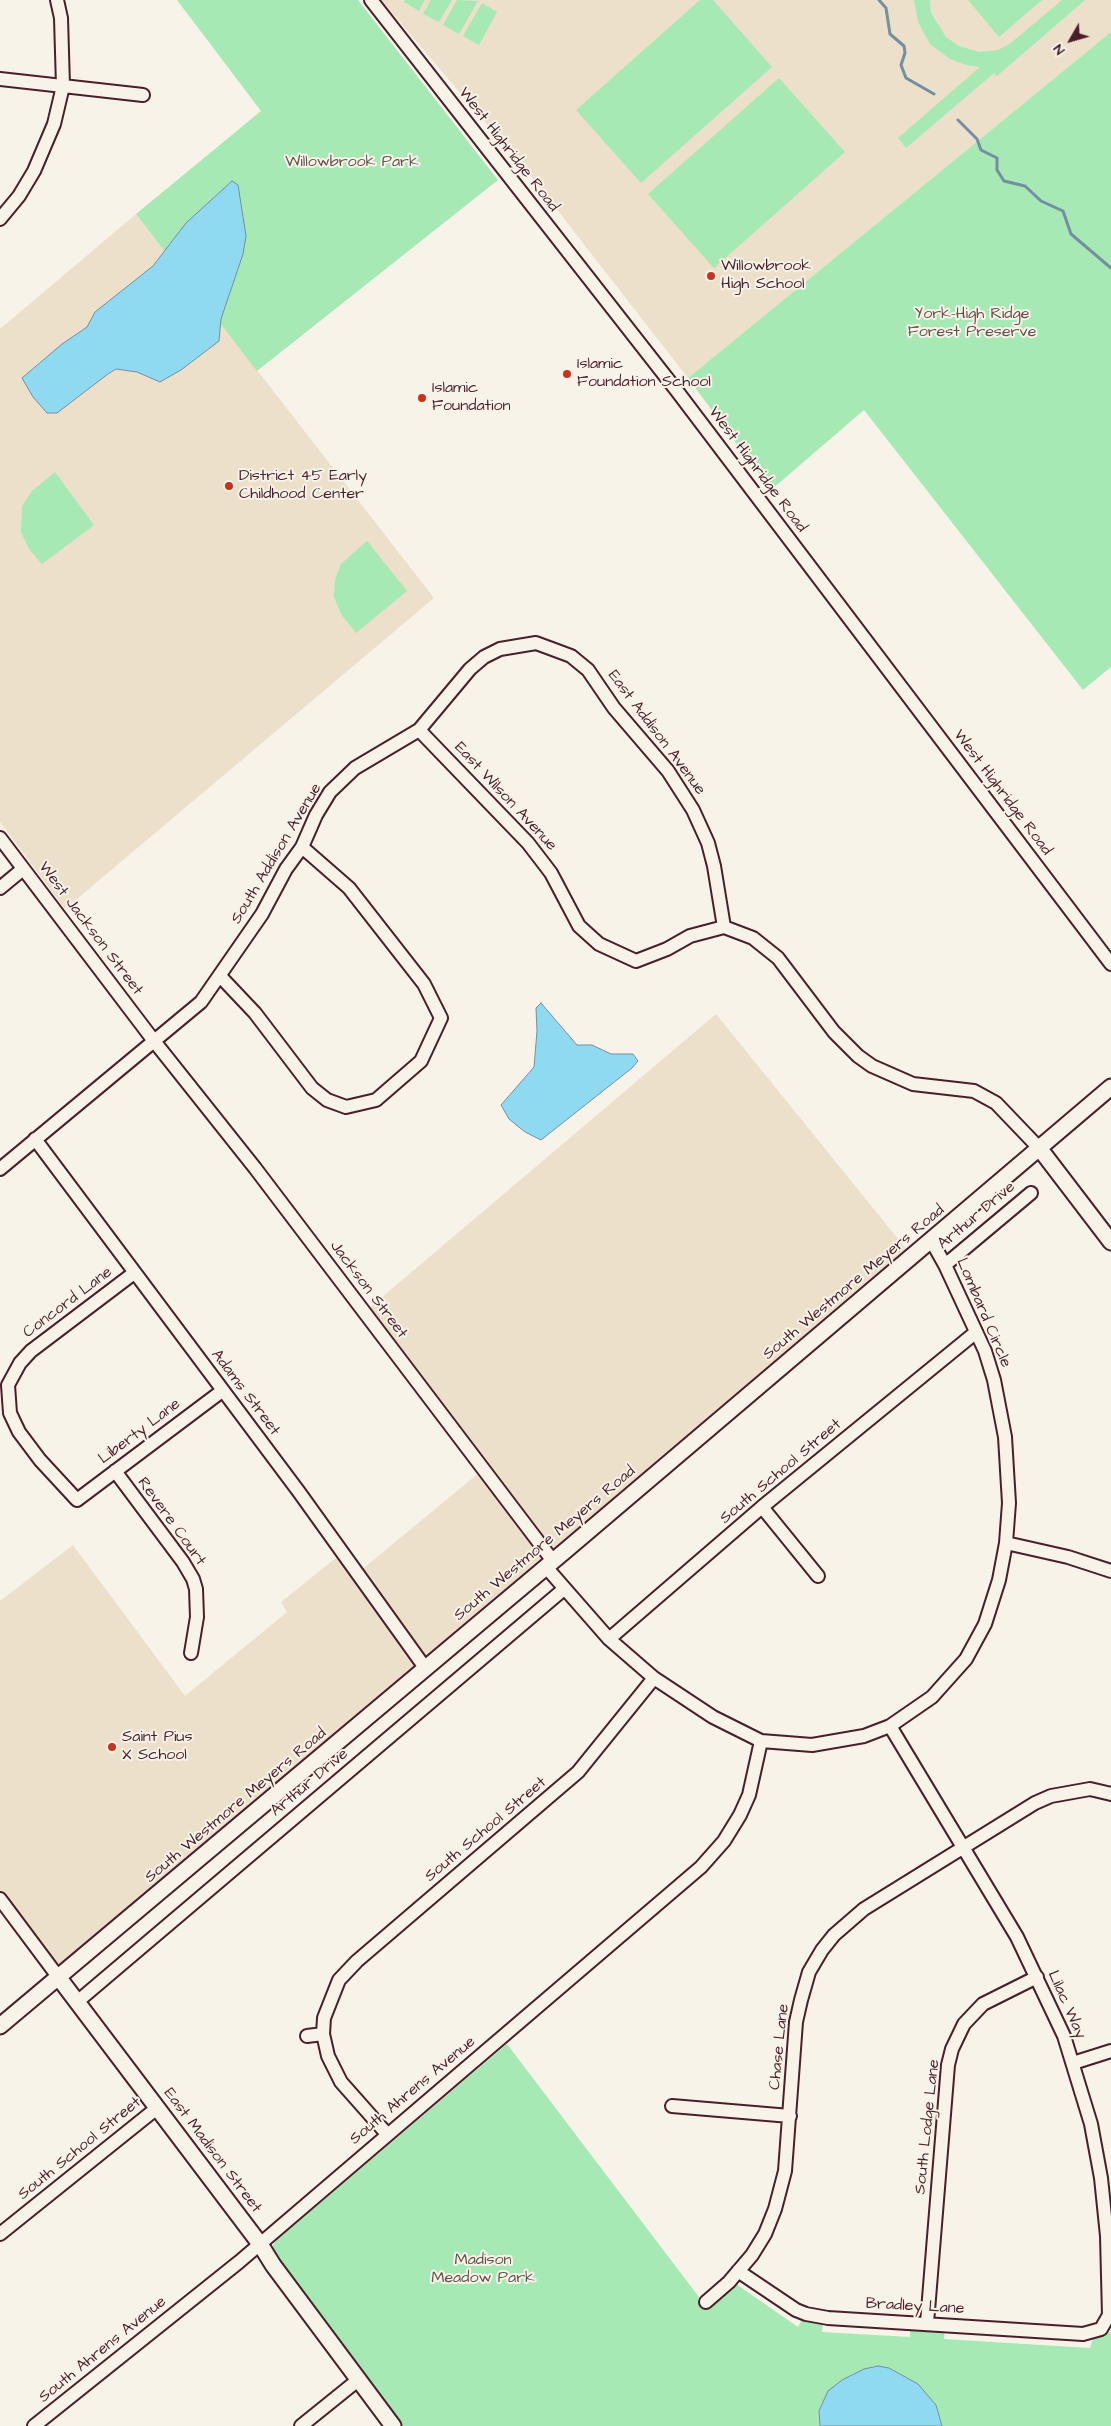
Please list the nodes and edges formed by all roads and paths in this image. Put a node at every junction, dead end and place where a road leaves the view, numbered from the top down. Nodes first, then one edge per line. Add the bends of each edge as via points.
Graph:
1 (57, 0) edge
2 (371, 0) edge
3 (0, 79) edge
4 (63, 86) junction
5 (143, 95) dead end
6 (0, 220) edge
7 (512, 646) joint
8 (419, 730) junction
9 (0, 838) edge
10 (302, 847) junction
11 (23, 869) junction
12 (0, 888) edge
13 (724, 927) junction
14 (1111, 964) edge
15 (220, 976) junction
16 (154, 1041) junction
17 (1111, 1087) edge
18 (35, 1139) junction
19 (1040, 1150) junction
20 (0, 1169) edge
21 (1030, 1193) dead end
22 (931, 1240) junction
23 (1111, 1242) edge
24 (945, 1265) junction
25 (134, 1273) junction
26 (976, 1333) junction
27 (222, 1391) junction
28 (115, 1471) junction
29 (77, 1500) joint
30 (762, 1507) junction
31 (1006, 1543) junction
32 (549, 1564) junction
33 (1111, 1571) edge
34 (818, 1576) dead end
35 (564, 1589) junction
36 (609, 1639) junction
37 (191, 1653) dead end
38 (426, 1668) junction
39 (654, 1678) junction
40 (890, 1726) junction
41 (761, 1742) junction
42 (1111, 1794) edge
43 (963, 1848) junction
44 (0, 1900) edge
45 (1036, 1977) junction
46 (60, 1978) junction
47 (77, 2002) junction
48 (0, 2026) edge
49 (323, 2034) junction
50 (307, 2036) dead end
51 (1111, 2051) edge
52 (1073, 2063) junction
53 (672, 2106) dead end
54 (157, 2108) junction
55 (790, 2116) junction
56 (387, 2134) junction
57 (0, 2234) edge
58 (260, 2244) junction
59 (738, 2271) junction
60 (706, 2302) dead end
61 (926, 2323) junction
62 (1102, 2329) joint
63 (358, 2380) junction
64 (34, 2426) edge
65 (301, 2426) edge
66 (393, 2426) edge

1 - 4 street via 61,18
2 - 14 street, West Highridge Road via 678,391
3 - 4 street
4 - 5 street
4 - 6 street via 46,146 34,172
7 - 8 street, South Addison Avenue via 491,652 476,663
7 - 13 street, East Addison Avenue via 536,643 558,649 578,660 668,771 693,810 708,844
8 - 10 street, South Addison Avenue via 342,779 321,806
8 - 13 street, East Wilson Avenue via 528,843 551,873 579,926 599,944 636,961 690,936
9 - 11 street, West Jackson Street
10 - 15 street, South Addison Avenue
10 - 15 street via 349,888 424,984 440,1018 419,1063 382,1096 365,1104 346,1107 327,1100 312,1088 255,1013
11 - 12 street
11 - 16 street, West Jackson Street
13 - 19 street via 753,938 770,950 834,1032 872,1066 912,1084 974,1091 996,1103
15 - 16 street, South Addison Avenue via 201,1002
16 - 18 street, South Addison Avenue
16 - 32 street, Jackson Street via 243,1153
17 - 19 street, South Westmore Meyers Road
18 - 20 street, South Addison Avenue
18 - 25 street, Adams Street
19 - 22 street, South Westmore Meyers Road
19 - 23 street
21 - 24 street, Arthur Drive
22 - 24 street, Lombard Circle
22 - 32 street, South Westmore Meyers Road
24 - 26 street, Lombard Circle
25 - 27 street, Adams Street
25 - 29 street, Concord Lane via 31,1351 8,1385 10,1413 15,1426 40,1460
26 - 30 street, South School Street
26 - 31 street, Lombard Circle via 994,1380 1006,1437 1009,1503
27 - 28 street, Liberty Lane
27 - 38 street, Adams Street
28 - 29 street, Liberty Lane
28 - 37 street, Revere Court via 194,1579 197,1617
30 - 34 street
30 - 36 street, South School Street
31 - 33 street
31 - 40 street, Lombard Circle via 990,1611 966,1659 932,1697
32 - 35 street, Lombard Circle
32 - 38 street, South Westmore Meyers Road
35 - 36 street, Lombard Circle
35 - 47 street, Arthur Drive
36 - 39 street, Lombard Circle
38 - 46 street, South Westmore Meyers Road
39 - 41 street, Lombard Circle
39 - 49 street, South School Street via 578,1772 357,1961 339,1980 324,2018
40 - 41 street, Lombard Circle via 864,1736 826,1744
40 - 43 street, Lilac Way
41 - 56 street, South Ahrens Avenue via 746,1802 731,1832 714,1854
42 - 43 street, Chase Lane via 1090,1789 1051,1796
43 - 45 street, Lilac Way via 1017,1937
43 - 55 street, Chase Lane via 864,1909 843,1926 822,1950 809,1972 796,2022
44 - 46 street, East Madison Street
45 - 52 street, Lilac Way
45 - 61 street, South Lodge Lane via 983,2004 964,2024 952,2049
46 - 47 street, East Madison Street
46 - 48 street, South Westmore Meyers Road
47 - 54 street, East Madison Street
49 - 50 street
49 - 56 street via 337,2075
51 - 52 street
52 - 62 street, Lilac Way via 1094,2140 1105,2207 1110,2306
53 - 55 street
54 - 57 street, South School Street
54 - 58 street, East Madison Street
55 - 59 street, Chase Lane via 785,2170 775,2209 765,2234
56 - 58 street, South Ahrens Avenue
58 - 63 street, East Madison Street
58 - 64 street, South Ahrens Avenue
59 - 60 street, Chase Lane
59 - 61 street, Bradley Lane via 806,2314
61 - 62 street, Bradley Lane via 1083,2334
63 - 65 street
63 - 66 street, East Madison Street

